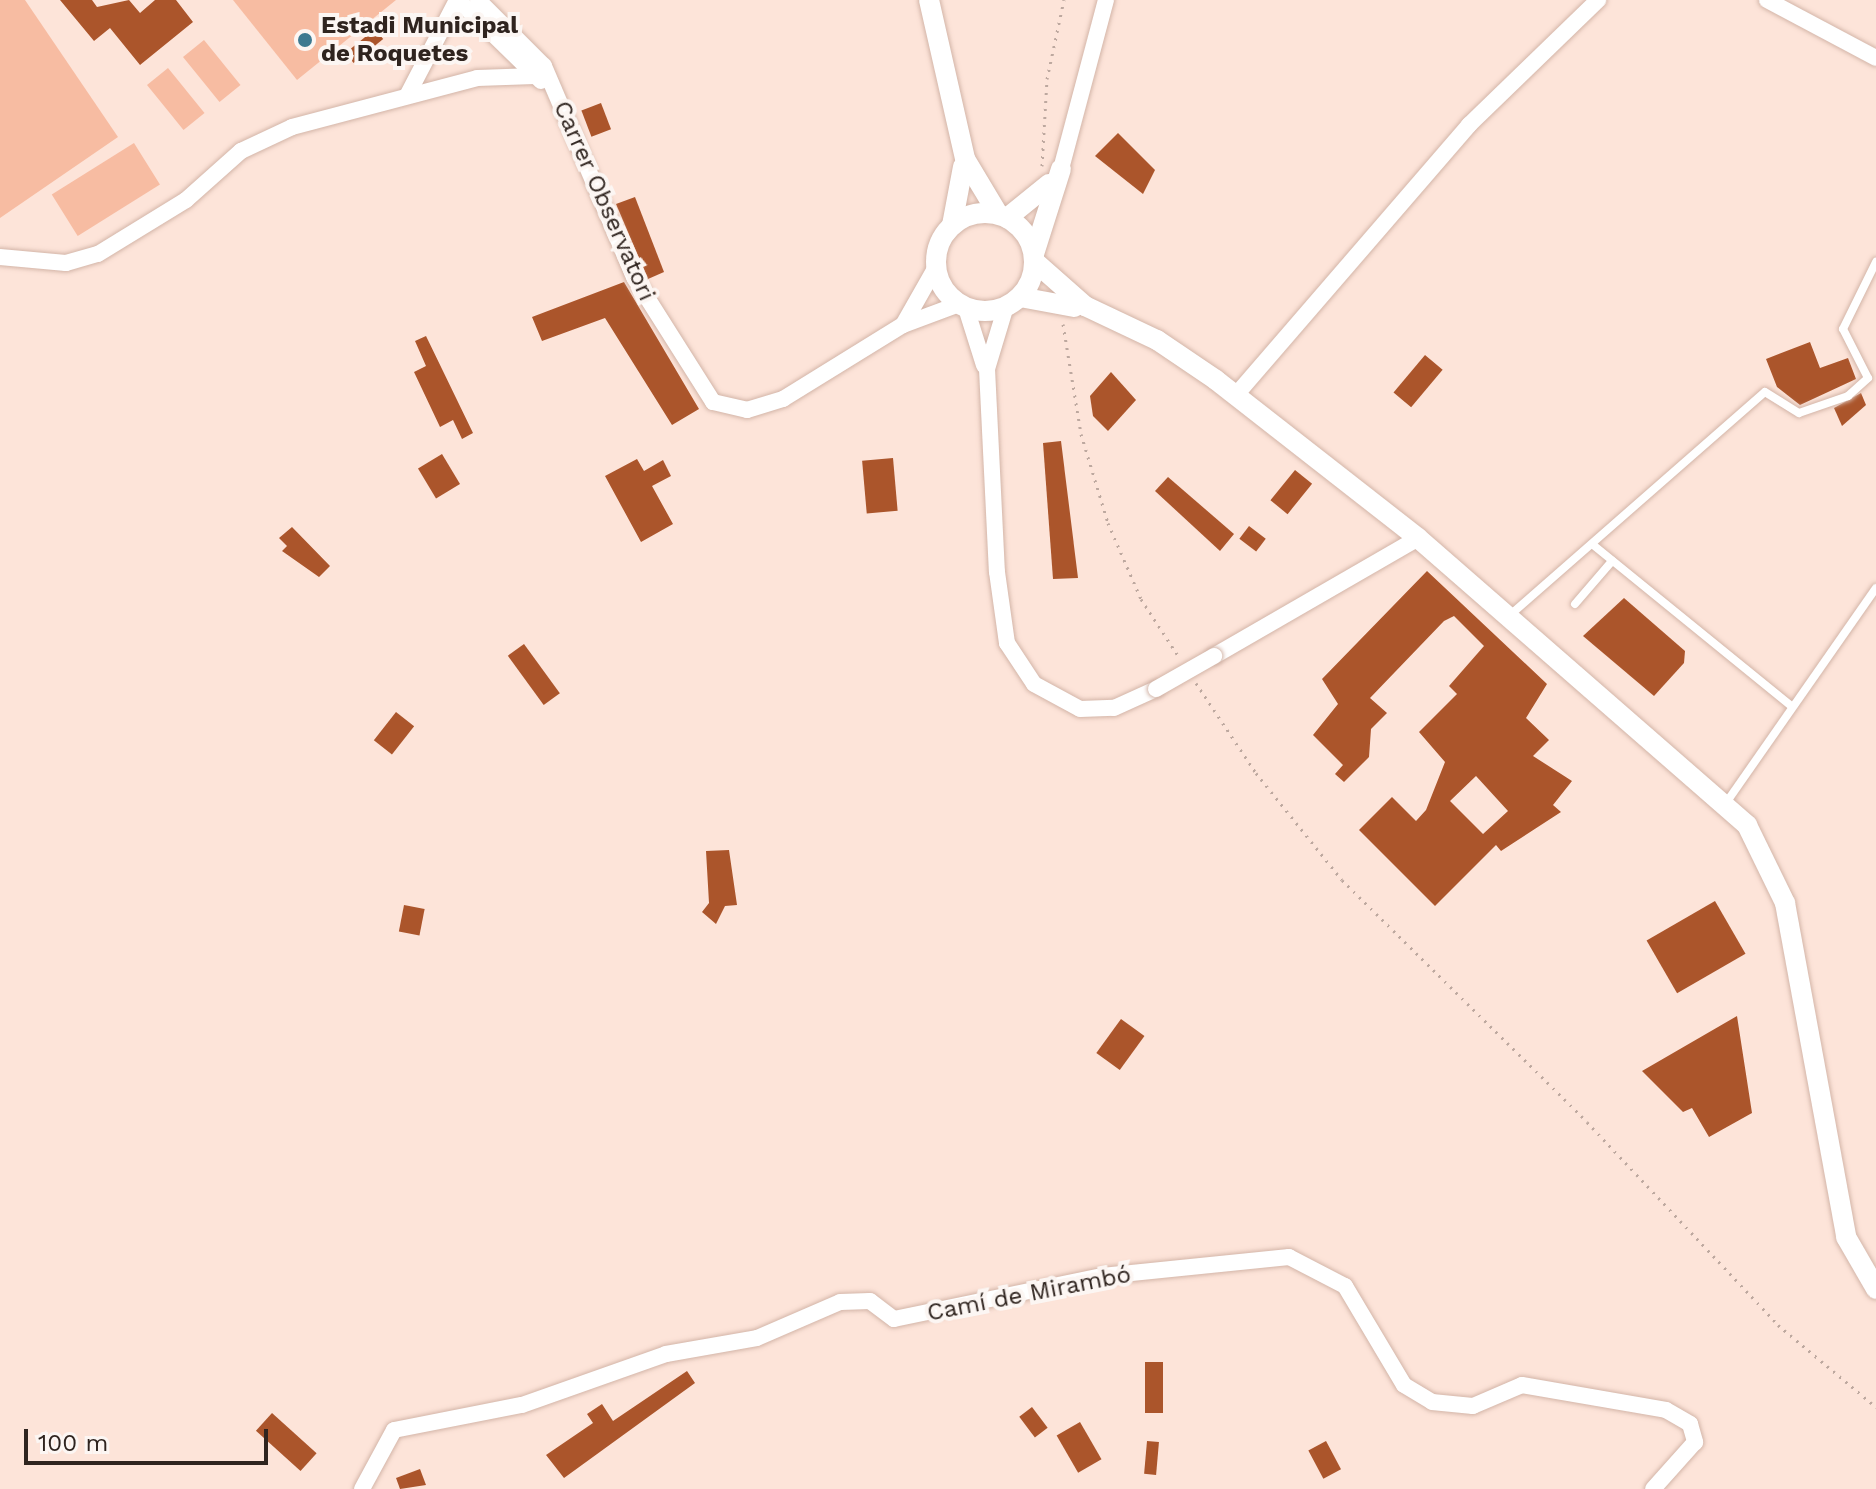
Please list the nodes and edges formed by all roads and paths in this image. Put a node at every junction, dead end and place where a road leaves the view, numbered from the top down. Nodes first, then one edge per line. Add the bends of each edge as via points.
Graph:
1 (929, 0) edge
2 (1064, 0) edge
3 (1106, 0) edge
4 (1598, 0) edge
5 (1767, 0) edge
6 (466, 3) edge
7 (516, 48) junction
8 (1876, 58) edge
9 (498, 74) junction
10 (535, 76) junction
11 (552, 88) junction
12 (407, 96) junction
13 (965, 159) junction
14 (1051, 170) junction
15 (1002, 216) junction
16 (952, 225) junction
17 (0, 257) edge
18 (1034, 257) junction
19 (1876, 262) edge
20 (936, 267) junction
21 (1013, 302) junction
22 (962, 306) junction
23 (1085, 306) junction
24 (903, 325) junction
25 (1063, 338) dead end
26 (987, 369) junction
27 (1236, 395) junction
28 (1418, 538) junction
29 (1592, 544) junction
30 (1612, 561) junction
31 (1876, 588) edge
32 (1575, 604) dead end
33 (1509, 616) junction
34 (1182, 661) dead end
35 (1190, 673) dead end
36 (1790, 705) junction
37 (1726, 803) junction
38 (1876, 1289) edge
39 (1876, 1407) edge
40 (362, 1489) edge
41 (1653, 1489) edge

1 - 13 street
2 - 14 path via 1047,79
3 - 14 street
4 - 27 street via 1469,125
5 - 8 street
6 - 7 street, Carrer Observatori
6 - 7 street via 503,25
6 - 12 street
7 - 9 street
7 - 10 street, Carrer Observatori
7 - 11 street via 544,66
9 - 10 street
9 - 12 street
10 - 11 street, Carrer Observatori
11 - 24 street, Carrer Observatori via 634,277 713,402 747,410 783,399
12 - 17 street via 255,143 186,200 82,260
13 - 15 street
13 - 16 street
14 - 15 street via 1033,204
14 - 18 street
15 - 16 street via 978,213
15 - 18 street
16 - 20 street
18 - 21 street
18 - 23 street
19 - 29 lane via 1843,329 1868,378 1848,396 1799,413 1765,392
20 - 22 street
20 - 24 street
21 - 22 street
21 - 23 street
21 - 26 street
22 - 24 street, Carrer Observatori
22 - 26 street
23 - 27 street via 1157,340
25 - 34 path via 1108,523 1141,599
26 - 28 street, bridge via 999,598 1016,662 1047,693 1080,709 1114,708 1156,689
27 - 28 street
28 - 33 street
29 - 30 lane
29 - 33 lane
30 - 32 lane
30 - 36 lane
31 - 36 lane
33 - 37 street
35 - 39 path via 1256,773 1342,880 1587,1122 1778,1325
36 - 37 lane
37 - 38 street via 1761,844 1785,903 1814,1027 1846,1237
40 - 41 street, Camí de Mirambó via 394,1430 522,1405 666,1354 757,1338 840,1302 870,1301 894,1319 1102,1276 1289,1257 1345,1286 1404,1385 1432,1402 1473,1406 1522,1385 1666,1410 1690,1424 1695,1442

